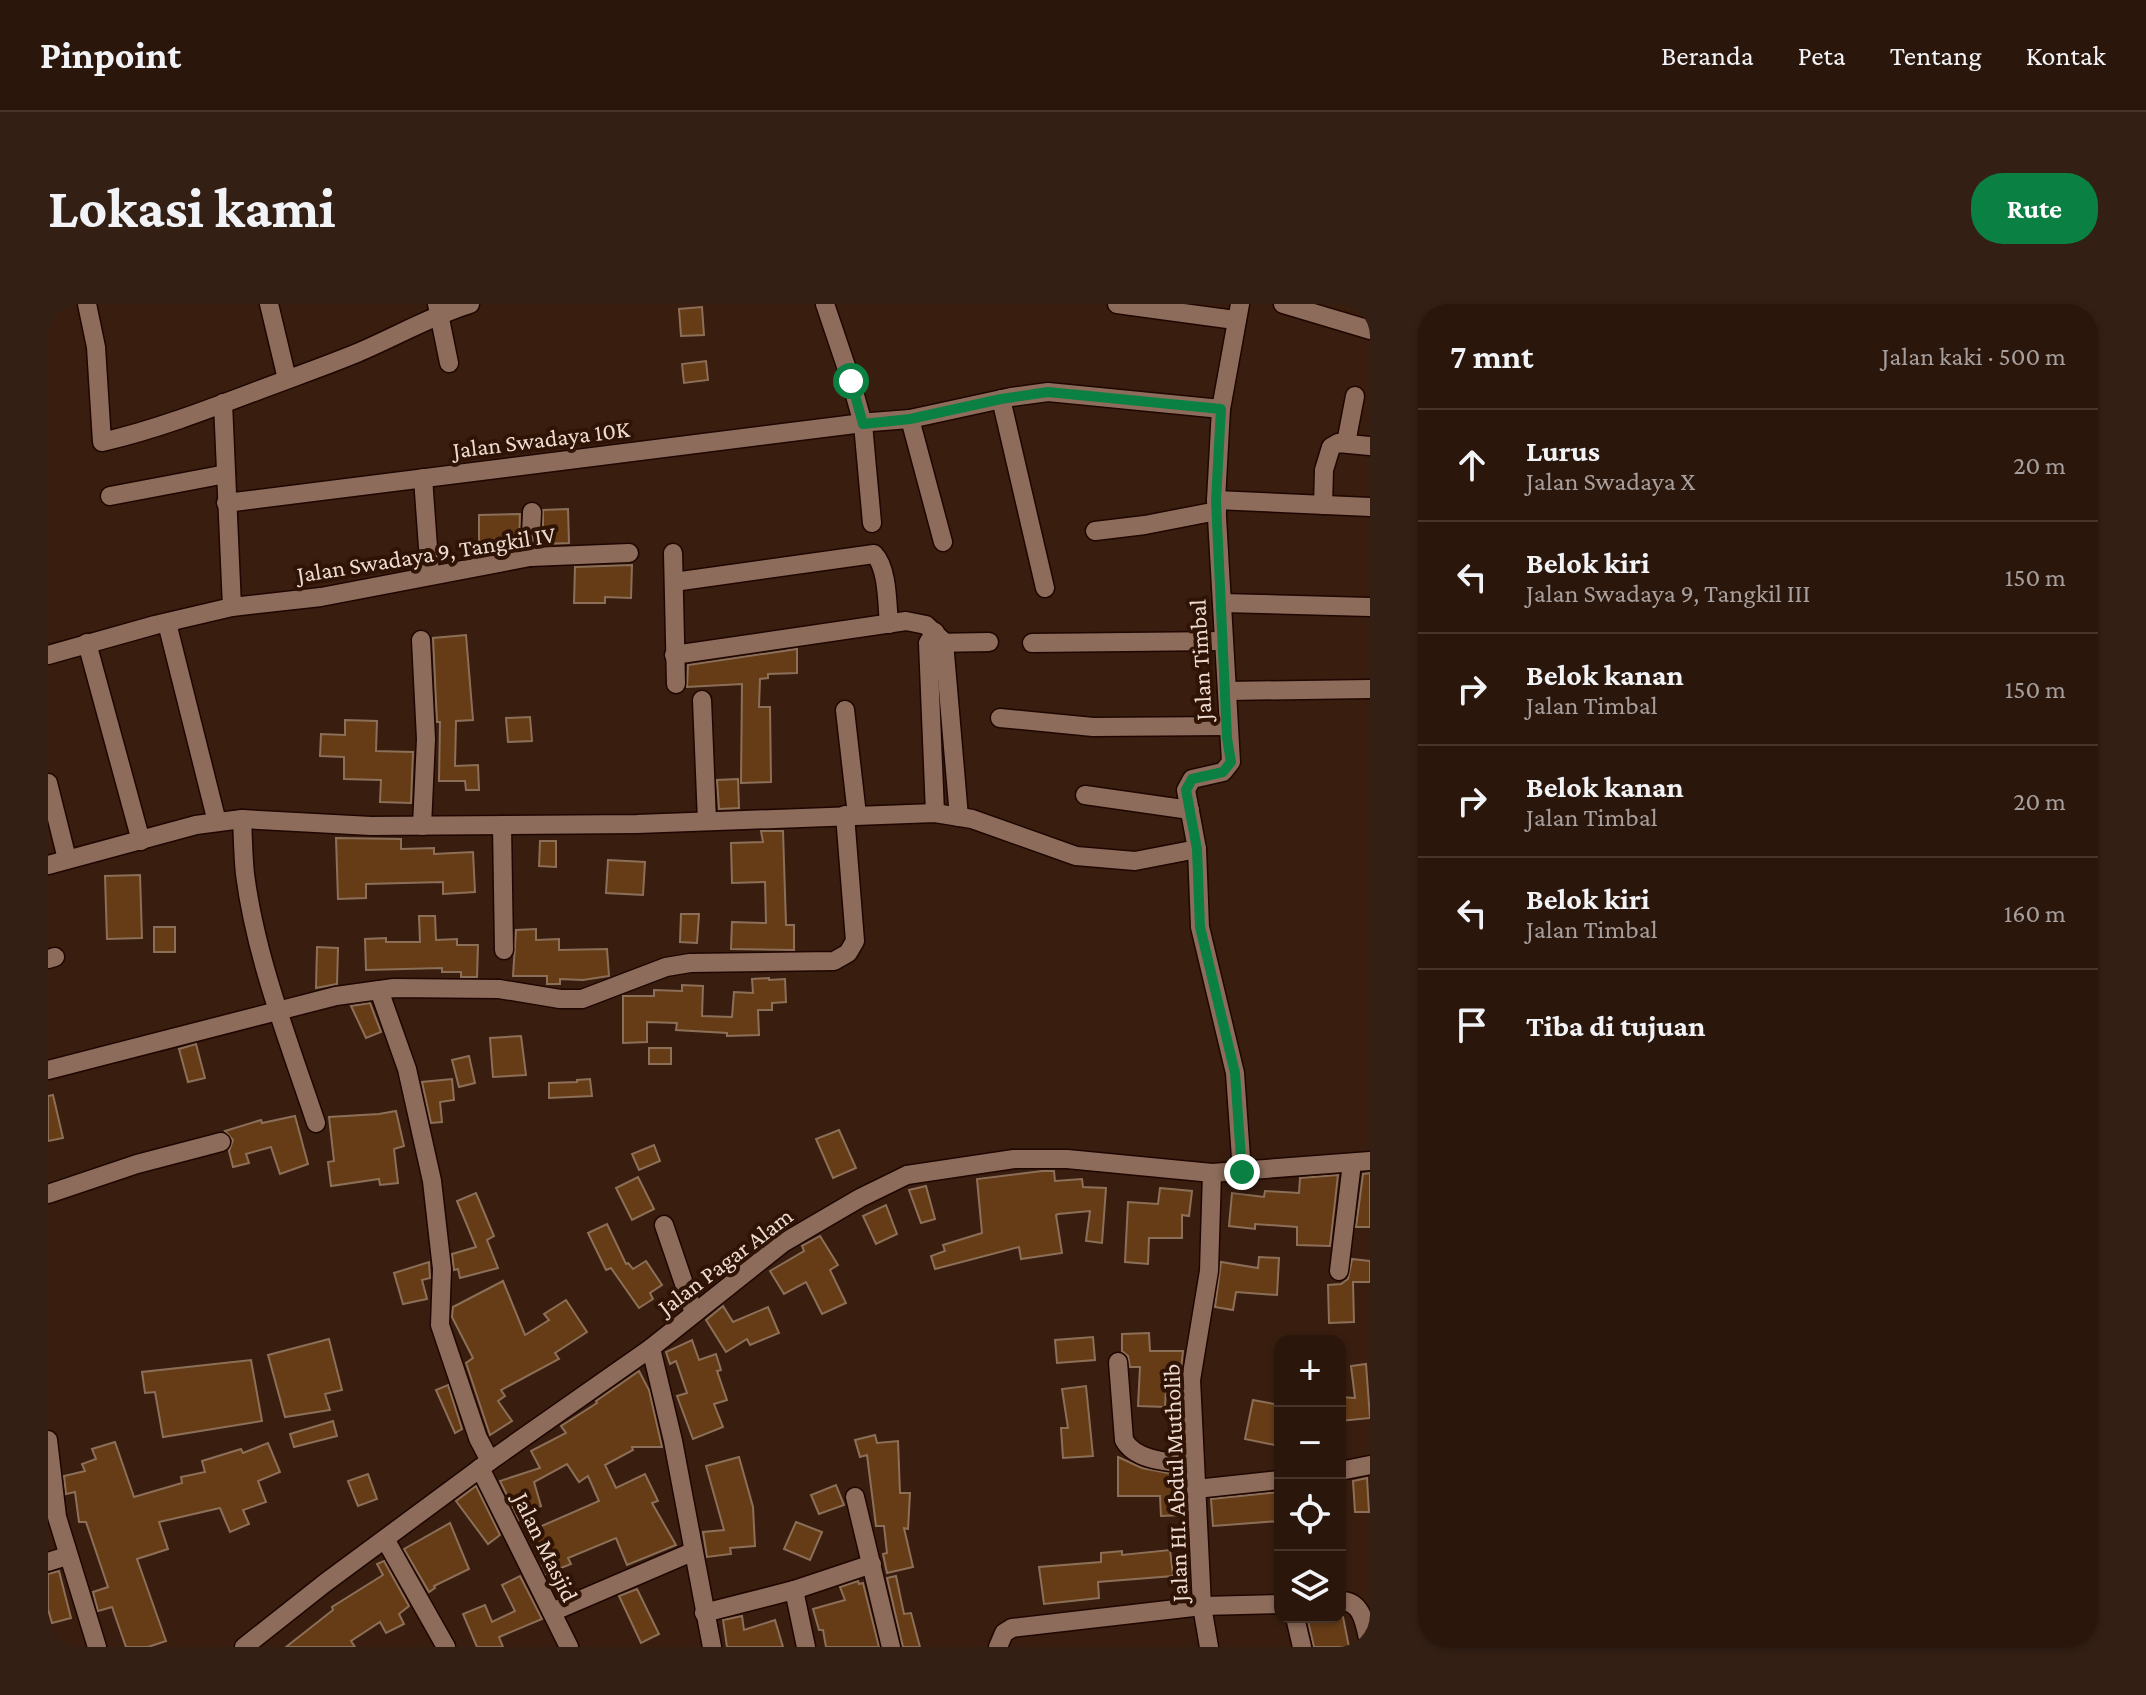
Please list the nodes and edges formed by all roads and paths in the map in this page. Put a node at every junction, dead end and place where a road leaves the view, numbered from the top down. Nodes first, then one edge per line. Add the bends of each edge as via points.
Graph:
1 (87, 304) edge
2 (269, 304) edge
3 (470, 304) edge
4 (825, 304) edge
5 (1117, 304) edge
6 (1283, 304) edge
7 (438, 309) edge
8 (1238, 312) edge
9 (1370, 330) edge
10 (449, 363) dead end
11 (287, 379) junction
12 (1355, 396) dead end
13 (1001, 399) junction
14 (223, 403) junction
15 (1221, 409) junction
16 (910, 419) junction
17 (863, 424) junction
18 (1346, 443) junction
19 (1370, 446) edge
20 (226, 474) junction
21 (423, 478) junction
22 (110, 496) dead end
23 (226, 503) junction
24 (1323, 505) junction
25 (1216, 506) junction
26 (1370, 507) edge
27 (532, 512) dead end
28 (872, 523) dead end
29 (1095, 531) dead end
30 (943, 542) dead end
31 (629, 553) dead end
32 (673, 553) dead end
33 (530, 557) junction
34 (430, 575) junction
35 (674, 582) junction
36 (1045, 588) dead end
37 (1222, 603) junction
38 (232, 607) junction
39 (1370, 607) edge
40 (167, 623) junction
41 (889, 624) junction
42 (936, 639) junction
43 (421, 640) dead end
44 (1222, 641) junction
45 (989, 642) dead end
46 (87, 643) junction
47 (1032, 643) dead end
48 (48, 655) edge
49 (674, 655) junction
50 (676, 684) dead end
51 (1370, 689) edge
52 (1227, 691) junction
53 (702, 700) dead end
54 (845, 710) dead end
55 (1000, 718) dead end
56 (1227, 726) junction
57 (48, 783) edge
58 (1085, 795) dead end
59 (1190, 810) junction
60 (935, 813) junction
61 (851, 815) junction
62 (959, 817) junction
63 (242, 819) junction
64 (707, 821) junction
65 (217, 822) junction
66 (502, 825) junction
67 (422, 826) junction
68 (141, 841) junction
69 (1197, 849) junction
70 (67, 859) junction
71 (48, 865) edge
72 (504, 950) dead end
73 (379, 990) junction
74 (279, 1011) junction
75 (48, 1070) edge
76 (316, 1123) dead end
77 (221, 1142) dead end
78 (1361, 1162) edge
79 (1242, 1172) junction
80 (1212, 1173) junction
81 (48, 1194) edge
82 (664, 1225) dead end
83 (1339, 1271) dead end
84 (694, 1313) junction
85 (651, 1348) junction
86 (1118, 1362) dead end
87 (48, 1440) edge
88 (485, 1465) junction
89 (1194, 1465) junction
90 (1370, 1465) edge
91 (49, 1466) edge
92 (1346, 1470) edge
93 (1274, 1481) edge
94 (1196, 1489) junction
95 (855, 1497) dead end
96 (385, 1539) junction
97 (692, 1552) junction
98 (67, 1556) junction
99 (48, 1562) edge
100 (872, 1564) junction
101 (794, 1590) junction
102 (1346, 1601) edge
103 (1274, 1604) edge
104 (1202, 1606) junction
105 (552, 1612) junction
106 (704, 1613) junction
107 (1296, 1623) edge
108 (97, 1647) edge
109 (244, 1647) edge
110 (446, 1647) edge
111 (569, 1647) edge
112 (712, 1647) edge
113 (806, 1647) edge
114 (891, 1647) edge
115 (998, 1647) edge
116 (1209, 1647) edge
117 (1302, 1647) edge
118 (1370, 1647) edge

1 - 14 street via 96,347 102,442
2 - 11 street
3 - 7 street
4 - 17 street
5 - 8 street
6 - 9 street
7 - 10 street
7 - 11 street via 414,328
8 - 15 street, Jalan Timbal
11 - 14 street
12 - 18 street
13 - 15 street, Jalan Swadaya 10K via 1048,392
13 - 16 street, Jalan Swadaya 10K
13 - 36 street
14 - 20 street
15 - 25 street, Jalan Timbal
16 - 17 street, Jalan Swadaya 10K
16 - 30 street
17 - 21 street, Jalan Swadaya 10K
17 - 28 street
18 - 19 street
18 - 24 street via 1333,444 1328,451
20 - 22 street
20 - 23 street
21 - 23 street, Jalan Swadaya 10K
21 - 34 street
23 - 38 street
24 - 25 street
24 - 26 street
25 - 29 street via 1145,525
25 - 37 street, Jalan Timbal
27 - 33 street
31 - 33 street, Jalan Swadaya 9, Tangkil IV
32 - 35 street
33 - 34 street, Jalan Swadaya 9, Tangkil IV
34 - 38 street, Jalan Swadaya 9, Tangkil IV via 321,597
35 - 41 street via 874,554 884,579
35 - 49 street
37 - 39 street
37 - 44 street, Jalan Timbal
38 - 40 street, Jalan Swadaya 9, Tangkil IV
40 - 46 street, Jalan Swadaya 9, Tangkil IV
40 - 65 street
41 - 42 street via 916,621
41 - 49 street
42 - 45 street
42 - 60 street
42 - 62 street
43 - 67 street via 426,739
44 - 47 street
44 - 52 street, Jalan Timbal
46 - 48 street, Jalan Swadaya 9, Tangkil IV
46 - 68 street
49 - 50 street
51 - 52 street
52 - 56 street, Jalan Timbal
53 - 64 street
54 - 61 street
55 - 56 street via 1093,727
56 - 59 street, Jalan Timbal via 1231,762 1223,772 1188,783
57 - 70 street
58 - 59 street
59 - 69 street, Jalan Timbal
60 - 61 street
60 - 62 street
61 - 64 street
61 - 73 street via 855,941 842,959 678,965 582,999 499,989
62 - 69 street via 1076,856 1135,861
63 - 65 street
63 - 67 street
63 - 74 street via 253,921
64 - 66 street
65 - 68 street
66 - 67 street
66 - 72 street
68 - 70 street
69 - 79 street, Jalan Timbal via 1200,927 1235,1073
70 - 71 street
73 - 74 street
73 - 88 street, Jalan Masjid via 407,1069 432,1181 442,1269 440,1325
74 - 75 street
74 - 76 street
77 - 81 street
78 - 79 street, Jalan Pagar Alam
78 - 83 street
79 - 80 street, Jalan Pagar Alam
80 - 84 street, Jalan Pagar Alam via 1041,1159 907,1175 783,1243
80 - 89 street, Jalan HI. Abdul Mutholib via 1209,1271 1191,1380
82 - 84 street
84 - 85 street, Jalan Pagar Alam
85 - 88 street, Jalan Pagar Alam
85 - 97 street
86 - 89 street via 1128,1447 1136,1454
87 - 91 street
88 - 96 street, Jalan Pagar Alam
88 - 105 street, Jalan Masjid
89 - 94 street, Jalan HI. Abdul Mutholib
90 - 92 street
91 - 98 street
93 - 94 street
94 - 104 street, Jalan HI. Abdul Mutholib
95 - 100 street
96 - 109 street, Jalan Pagar Alam
96 - 110 street
97 - 105 street
97 - 106 street
98 - 99 street
98 - 108 street
100 - 101 street
100 - 114 street
101 - 106 street
101 - 113 street
102 - 118 street via 1358,1607
103 - 104 street
104 - 115 street via 1012,1628
104 - 116 street, Jalan HI. Abdul Mutholib
105 - 111 street, Jalan Masjid
106 - 112 street
107 - 117 street

